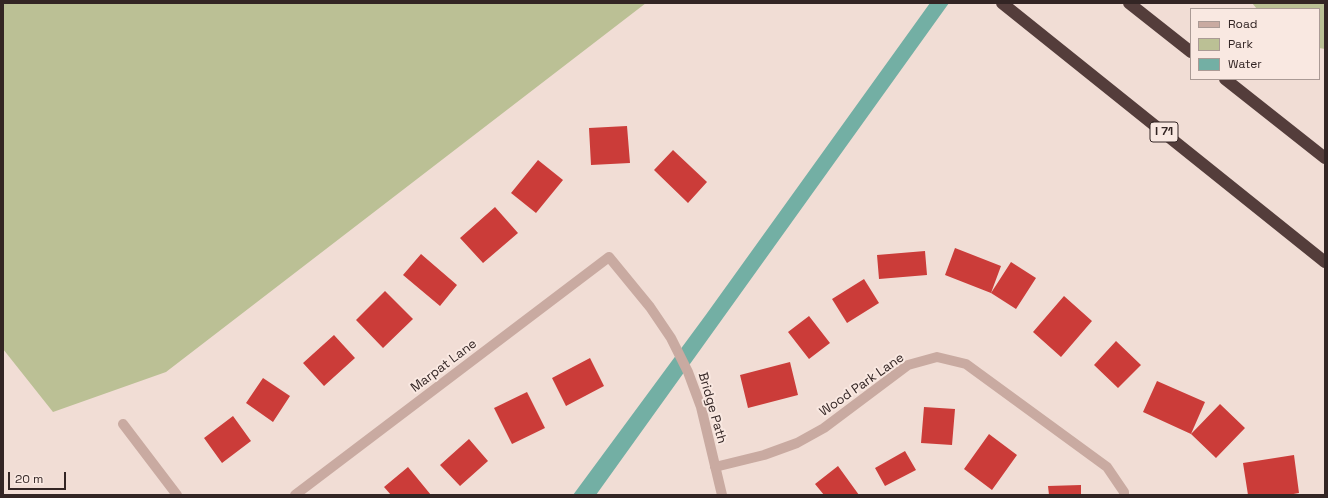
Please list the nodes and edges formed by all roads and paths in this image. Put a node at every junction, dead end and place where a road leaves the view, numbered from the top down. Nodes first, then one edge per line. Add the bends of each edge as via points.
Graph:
1 (1002, 3) edge
2 (1129, 3) edge
3 (1190, 51) edge
4 (1226, 80) edge
5 (1325, 158) edge
6 (609, 257) joint
7 (1325, 262) edge
8 (123, 424) dead end
9 (715, 467) junction
10 (177, 495) edge
11 (295, 495) edge
12 (722, 495) edge
13 (1124, 495) edge

1 - 7 highway, I 71
2 - 3 highway
4 - 5 highway
6 - 9 street, Bridge Path via 650,307 671,338 688,372 701,407
6 - 11 street, Marpat Lane
8 - 10 street
9 - 12 street, Bridge Path
9 - 13 street, Wood Park Lane via 764,455 797,443 824,428 908,365 936,357 966,364 1107,467

